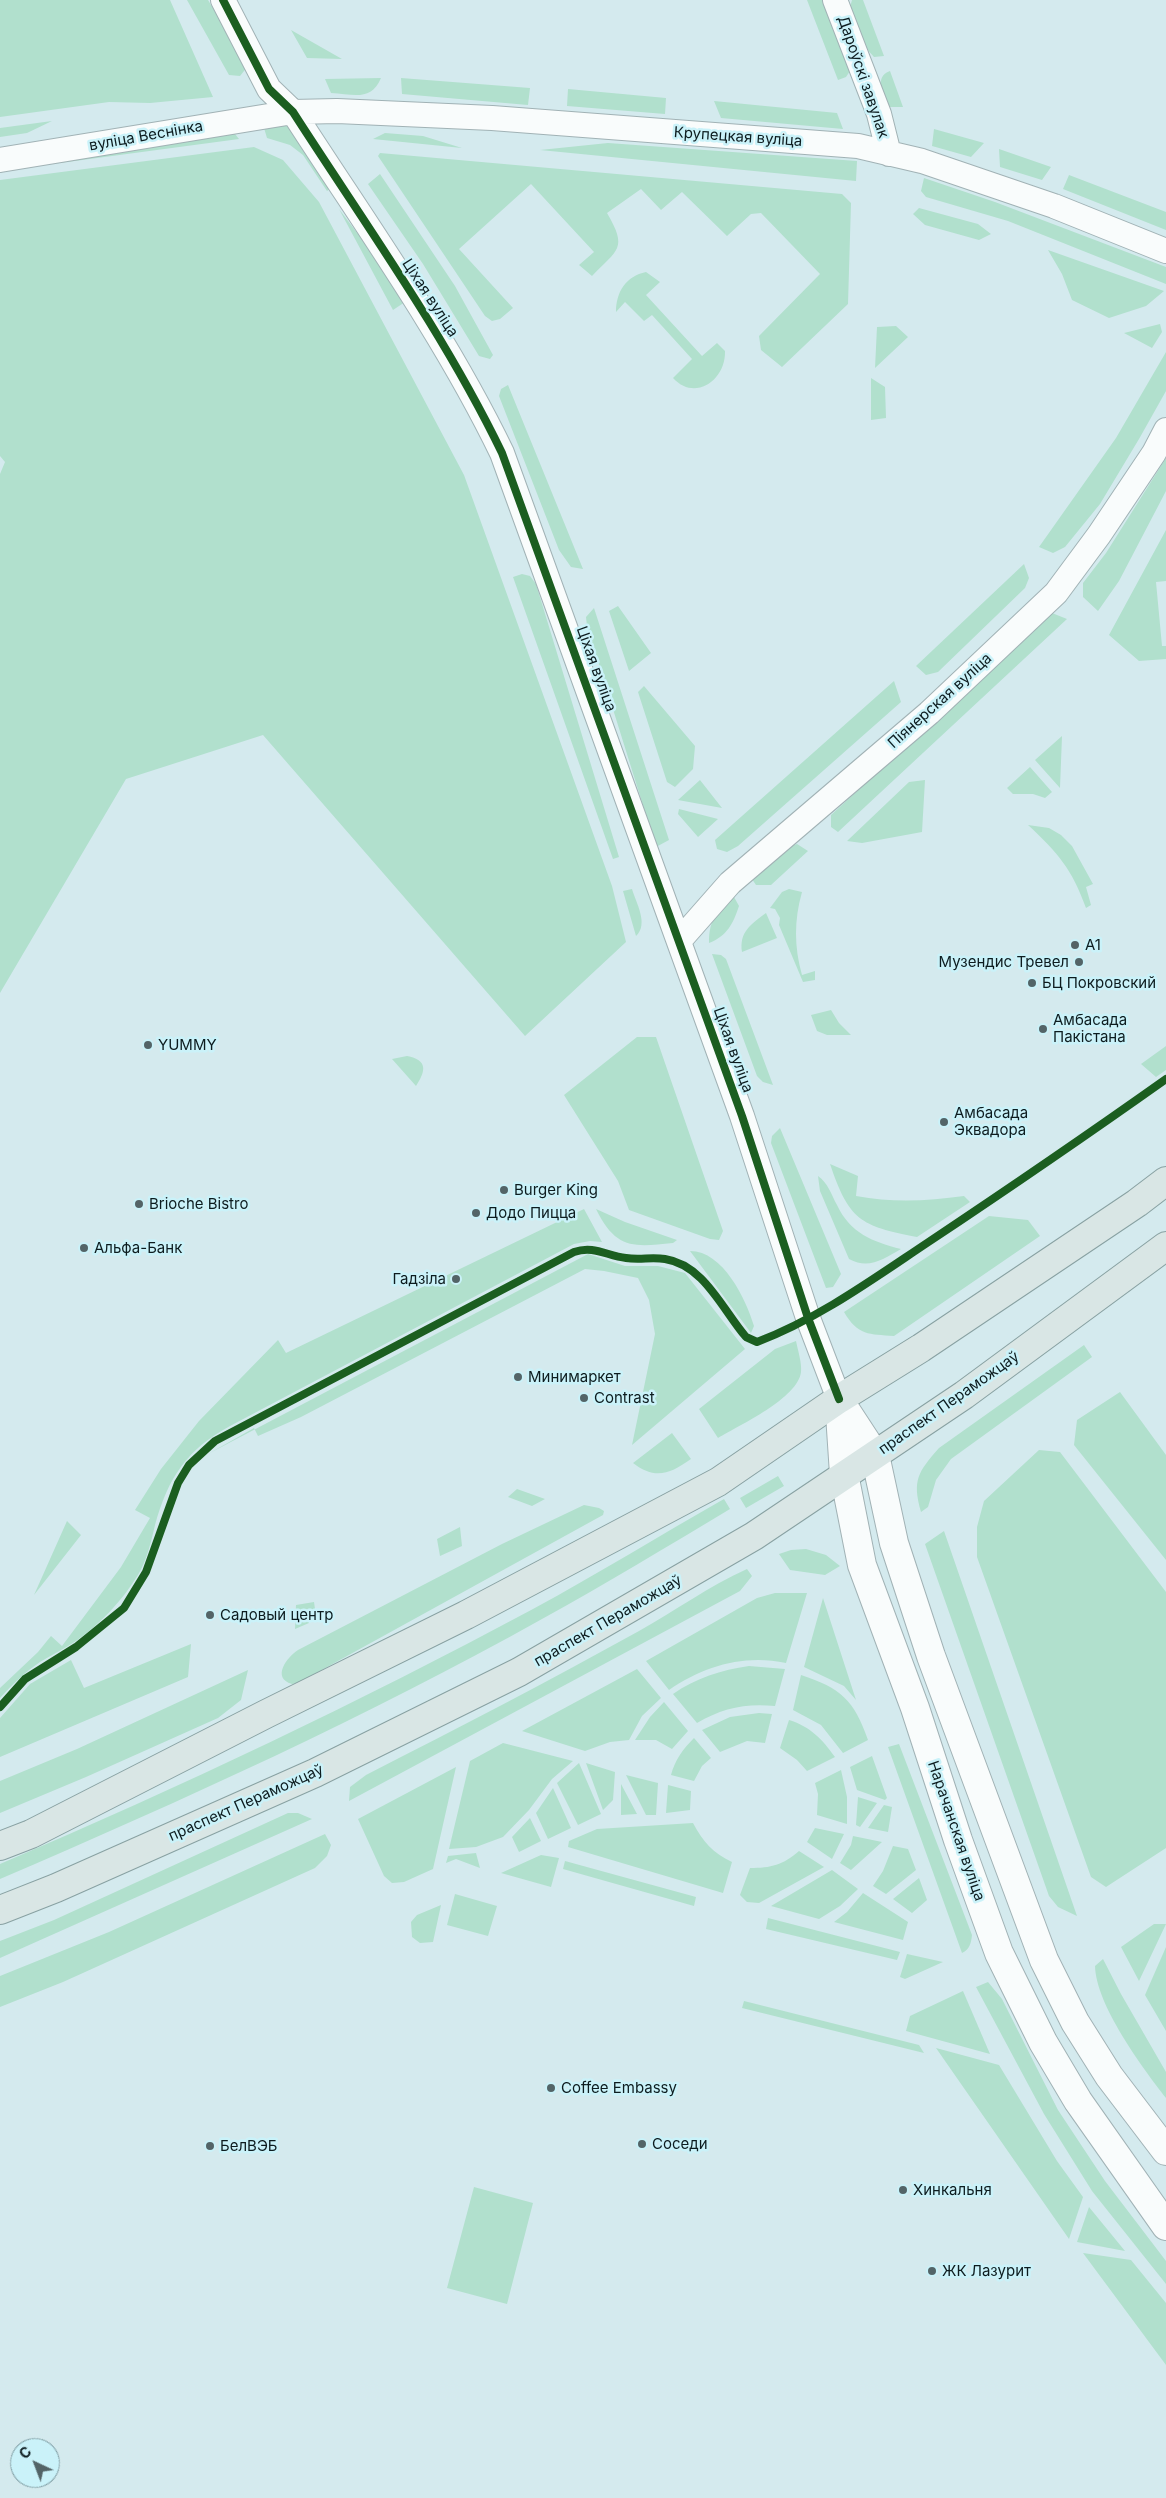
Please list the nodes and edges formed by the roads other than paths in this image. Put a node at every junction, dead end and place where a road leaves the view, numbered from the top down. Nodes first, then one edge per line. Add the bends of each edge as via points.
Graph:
1 (223, 0) edge
2 (835, 0) edge
3 (293, 112) junction
4 (889, 154) junction
5 (0, 160) edge
6 (1166, 251) edge
7 (1166, 430) edge
8 (679, 941) junction
9 (1166, 1181) edge
10 (1166, 1246) edge
11 (838, 1399) junction
12 (875, 1455) junction
13 (844, 1474) junction
14 (0, 1846) edge
15 (0, 1910) edge
16 (1166, 2151) edge
17 (1166, 2226) edge

1 - 3 street, Ціхая вуліца via 269,89
2 - 4 street, Дароўскі завулак via 879,114
3 - 4 street, Крупецкая вуліца via 337,110 492,118 858,146
3 - 5 street, вуліца Веснінка
3 - 8 street, Ціхая вуліца via 419,304 476,398 502,453
4 - 6 street, Крупецкая вуліца via 922,161 1054,206
7 - 8 street, Піянерская вуліца via 1099,536 1056,593 928,713 730,883
8 - 11 street, Ціхая вуліца
9 - 11 main road via 921,1348
10 - 12 main road, праспект Пераможцаў via 964,1395
11 - 12 main road
11 - 13 main road, Нарачанская вуліца
11 - 14 main road via 718,1482 458,1620 31,1834
12 - 13 main road, праспект Пераможцаў
12 - 16 main road via 894,1543 931,1656 1044,1960 1075,2022 1109,2076
13 - 15 main road, праспект Пераможцаў via 723,1555 519,1672 315,1773
13 - 17 main road, Нарачанская вуліца via 862,1565 999,1953 1043,2042 1078,2101

